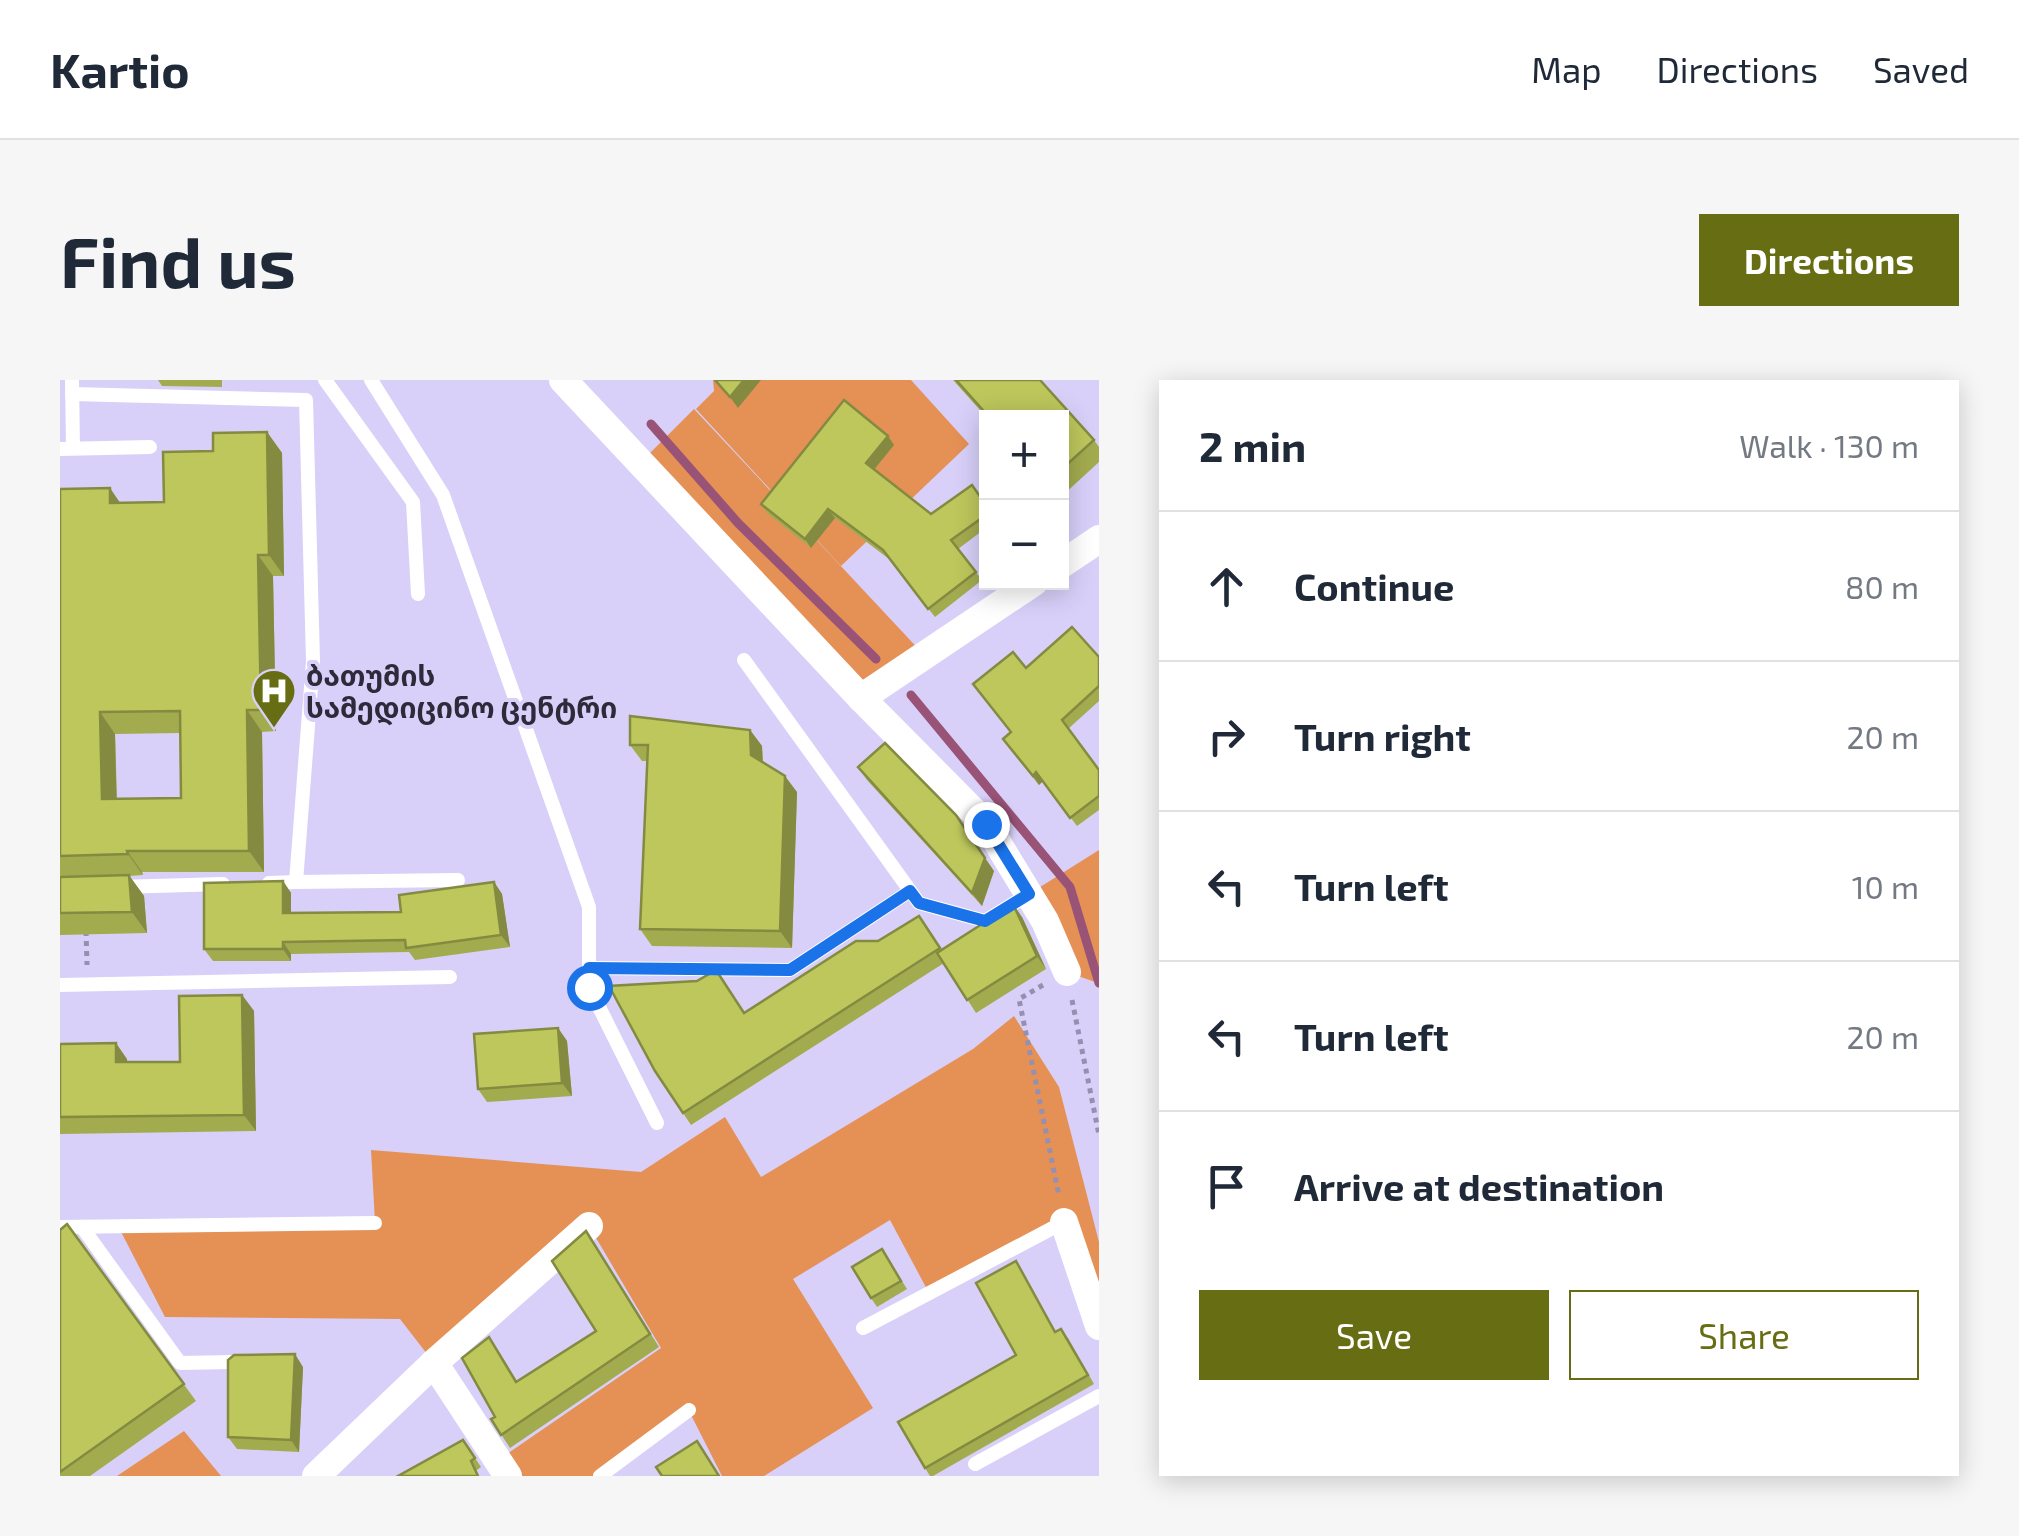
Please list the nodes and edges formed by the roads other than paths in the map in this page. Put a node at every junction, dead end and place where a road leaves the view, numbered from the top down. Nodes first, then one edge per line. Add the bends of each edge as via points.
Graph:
1 (325, 380) edge
2 (371, 380) edge
3 (563, 380) edge
4 (72, 387) edge
5 (150, 448) dead end
6 (66, 449) edge
7 (1099, 539) edge
8 (1069, 559) edge
9 (1022, 590) edge
10 (418, 594) dead end
11 (744, 660) dead end
12 (862, 698) junction
13 (458, 880) dead end
14 (296, 882) junction
15 (257, 883) edge
16 (238, 884) edge
17 (104, 887) edge
18 (910, 891) junction
19 (1029, 894) junction
20 (589, 968) junction
21 (1066, 972) road end
22 (450, 977) dead end
23 (60, 984) edge
24 (657, 1124) dead end
25 (1064, 1222) joint
26 (374, 1223) dead end
27 (588, 1226) dead end
28 (60, 1227) edge
29 (82, 1227) junction
30 (1099, 1326) edge
31 (863, 1328) dead end
32 (233, 1362) edge
33 (434, 1363) junction
34 (1099, 1396) edge
35 (690, 1410) dead end
36 (974, 1464) dead end
37 (316, 1476) edge
38 (508, 1476) edge
39 (600, 1476) edge

1 - 10 lane via 413,502
2 - 20 lane via 443,496 589,907
3 - 12 street
4 - 6 lane
4 - 14 lane via 306,400 314,662
5 - 6 lane
7 - 8 street
9 - 12 street
11 - 18 lane
12 - 19 street via 986,824
13 - 14 lane
14 - 15 lane
16 - 17 lane
18 - 19 lane via 919,903 985,921
18 - 20 lane via 790,970
19 - 21 street
20 - 24 lane via 589,987
22 - 23 lane
25 - 30 street
25 - 31 lane
26 - 29 lane
27 - 33 street
28 - 29 lane
29 - 32 lane via 180,1362
33 - 37 street
33 - 38 street
34 - 36 lane
35 - 39 lane

